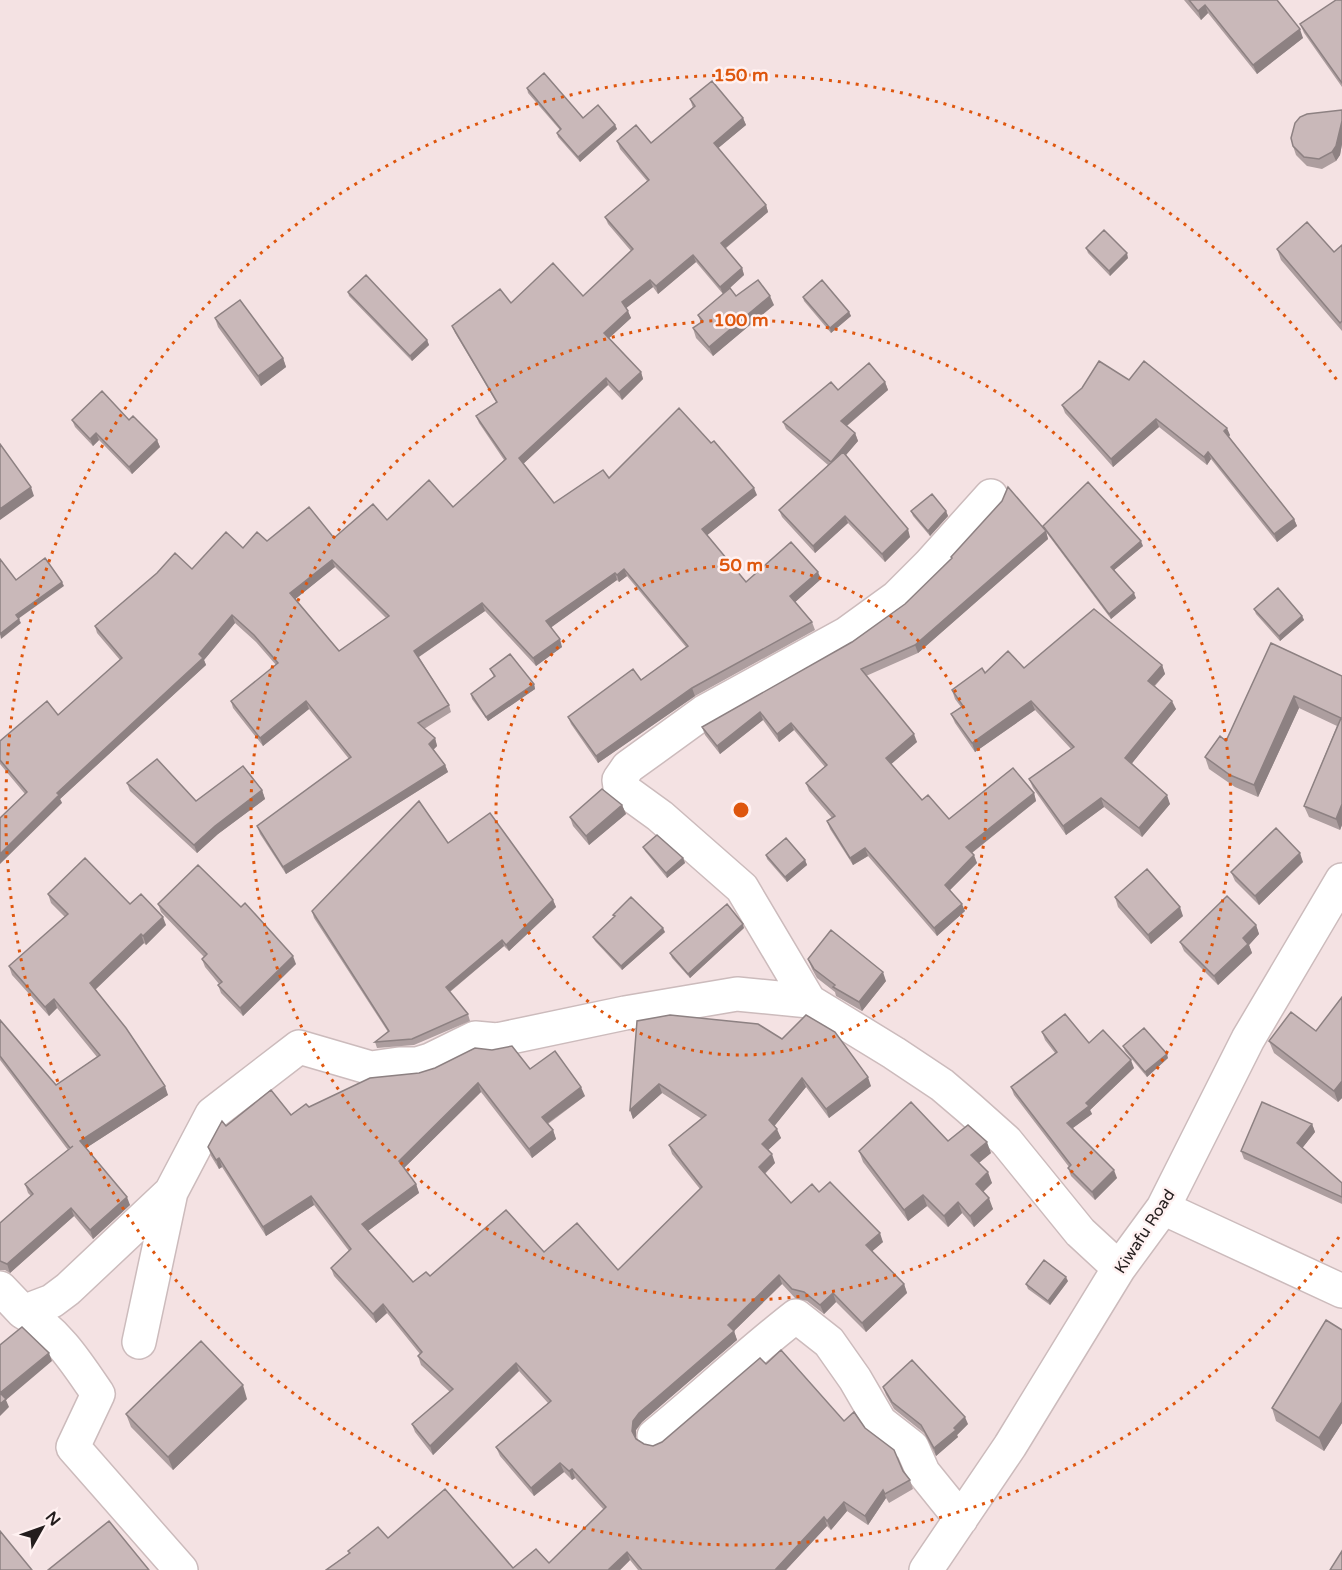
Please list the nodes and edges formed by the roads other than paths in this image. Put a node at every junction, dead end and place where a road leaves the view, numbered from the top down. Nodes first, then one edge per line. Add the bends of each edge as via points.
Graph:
1 (991, 496) dead end
2 (1342, 880) edge
3 (809, 1001) junction
4 (171, 1192) junction
5 (1163, 1208) junction
6 (1119, 1268) junction
7 (0, 1288) edge
8 (1342, 1291) edge
9 (22, 1312) junction
10 (139, 1342) dead end
11 (654, 1436) dead end
12 (961, 1519) junction
13 (181, 1570) edge
14 (926, 1570) edge

1 - 3 street via 897,597 846,634 704,712 628,767 619,780 620,787 660,816 742,888
2 - 5 street, Kiwafu Road via 1248,1039
3 - 4 street via 737,994 497,1040 475,1038 423,1062 371,1068 299,1047 212,1114
3 - 6 street via 942,1085 969,1108 1006,1141 1080,1232
4 - 9 street via 68,1289 52,1301
4 - 10 street
5 - 6 street, Kiwafu Road
5 - 8 street
6 - 12 street, Kiwafu Road
7 - 9 street
9 - 13 street via 35,1319 68,1351 98,1394 73,1447
11 - 12 street via 796,1316 829,1342 880,1422 912,1447 923,1472
12 - 14 street, Kiwafu Road

